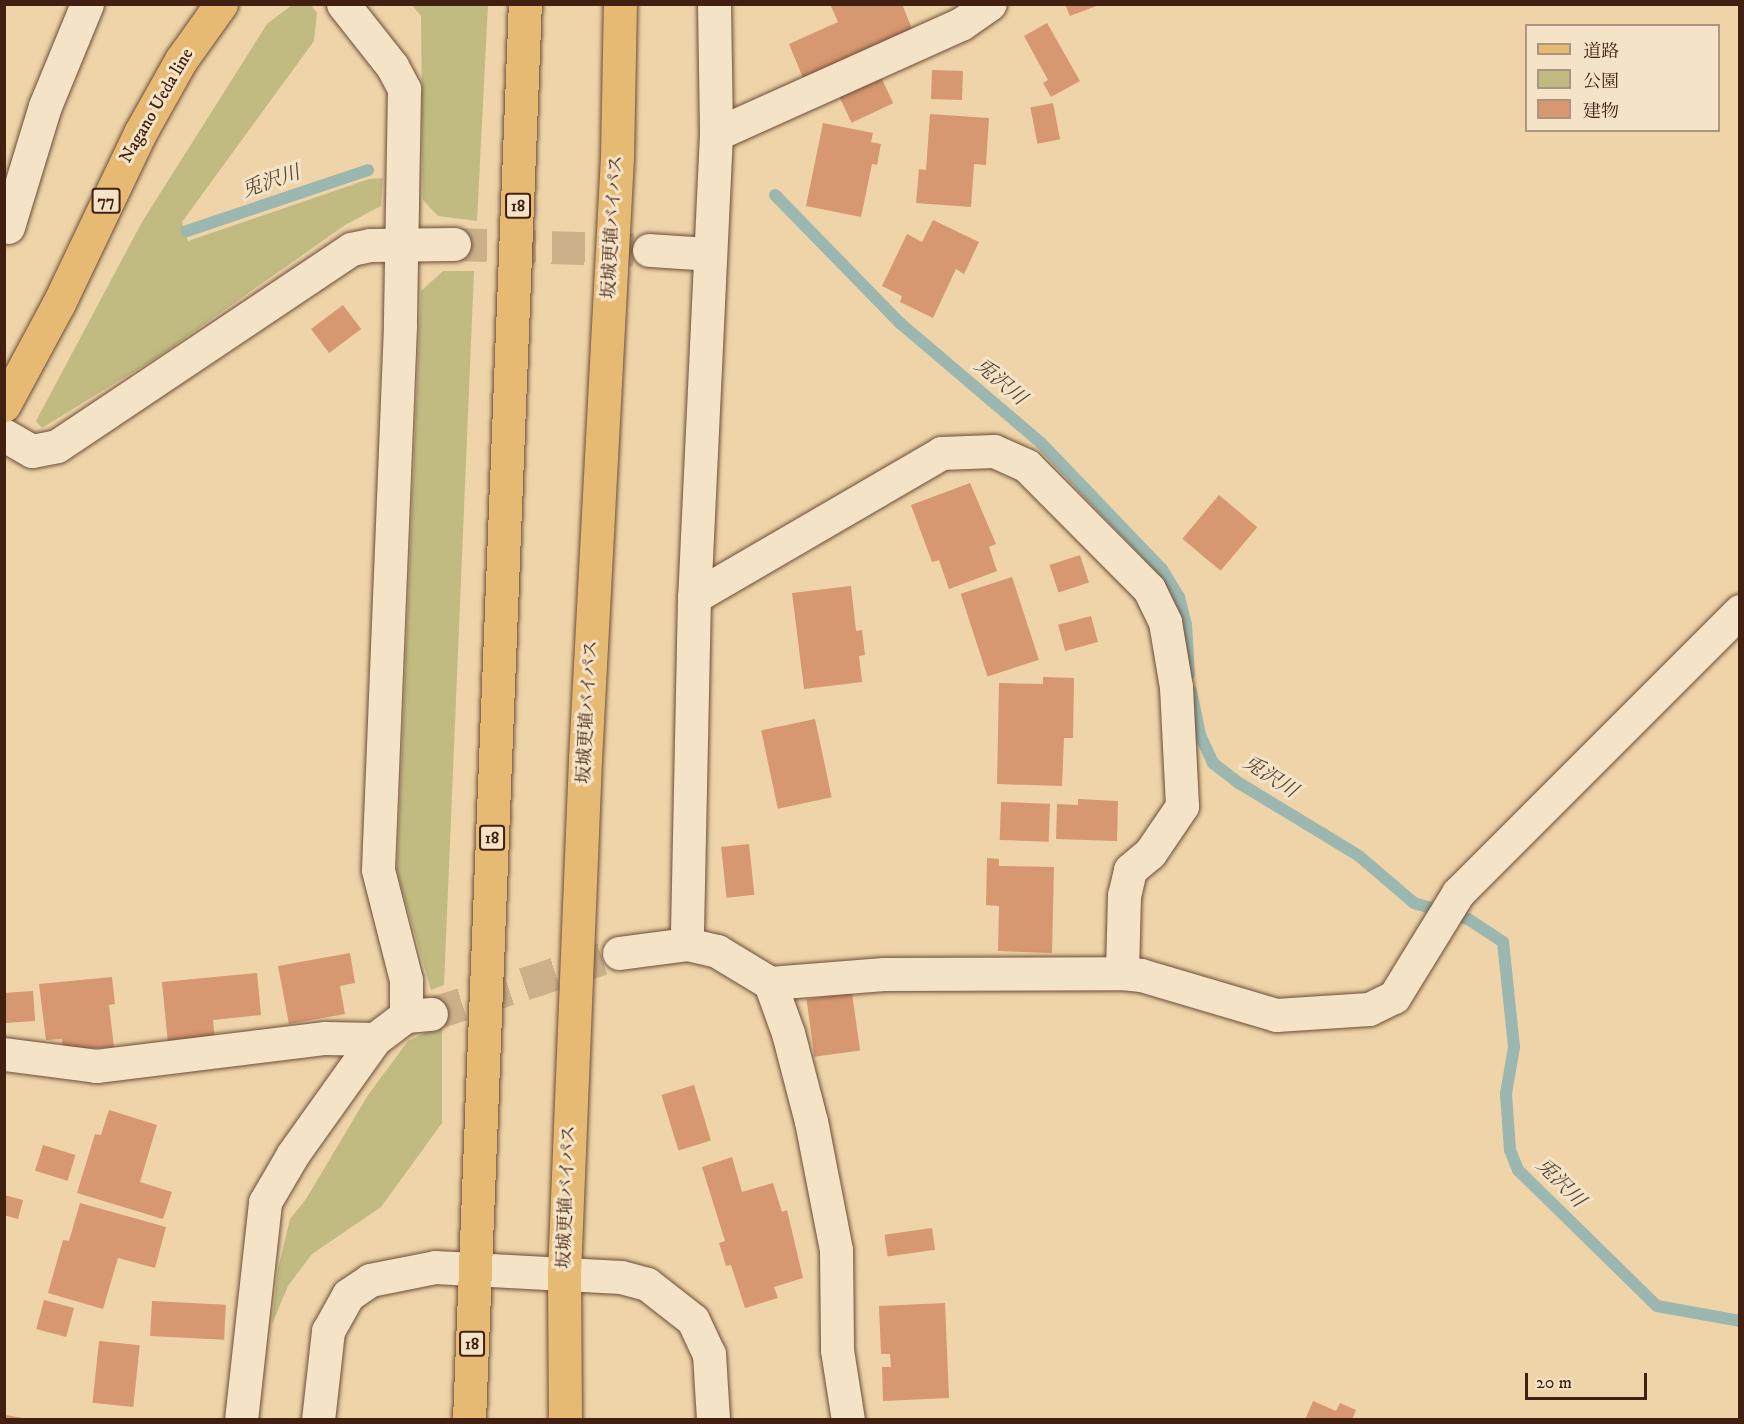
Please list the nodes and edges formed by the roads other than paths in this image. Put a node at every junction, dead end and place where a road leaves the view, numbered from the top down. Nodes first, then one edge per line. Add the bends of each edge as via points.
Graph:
1 (87, 4) edge
2 (221, 4) edge
3 (343, 4) edge
4 (525, 4) edge
5 (620, 4) edge
6 (714, 4) edge
7 (990, 4) edge
8 (716, 134) junction
9 (8, 227) dead end
10 (400, 244) junction
11 (454, 244) tunnel mouth
12 (649, 250) tunnel mouth
13 (710, 254) junction
14 (4, 405) edge
15 (4, 435) edge
16 (694, 597) junction
17 (1740, 611) edge
18 (687, 944) junction
19 (619, 953) tunnel mouth
20 (1122, 974) junction
21 (770, 983) junction
22 (375, 1039) junction
23 (4, 1054) edge
24 (475, 1269) junction
25 (564, 1273) junction
26 (241, 1419) edge
27 (318, 1419) edge
28 (469, 1419) edge
29 (565, 1419) edge
30 (713, 1419) edge
31 (848, 1419) edge

1 - 9 street via 45,106
2 - 14 main road, Nagano Ueda line / 77 via 181,60 140,133 59,303
3 - 10 street via 392,66 404,89
4 - 24 main road, 18
5 - 25 main road, 坂城更埴バイパス via 617,157 585,759
6 - 8 street
7 - 8 street via 961,24
8 - 13 street
10 - 11 street
10 - 15 street via 351,249 57,446 32,451
10 - 22 street via 378,870 419,1015
12 - 13 street
13 - 16 street
16 - 18 street
16 - 20 street via 941,453 994,451 1027,466 1149,590 1165,622 1176,687 1182,806 1150,853 1130,870 1124,895
17 - 20 street via 1450,908 1394,997 1369,1009 1276,1015 1141,975
18 - 19 street
18 - 21 street via 717,951
20 - 21 street via 884,974
21 - 31 street via 788,1033 811,1121 836,1250 837,1350
22 - 23 street via 325,1038 96,1066
22 - 26 street via 293,1154 265,1202
24 - 25 street
24 - 27 street via 412,1269 370,1280 348,1294 328,1331
24 - 28 main road, 18
25 - 29 main road, 坂城更埴バイパス
25 - 30 street via 621,1277 647,1284 693,1320 709,1354

